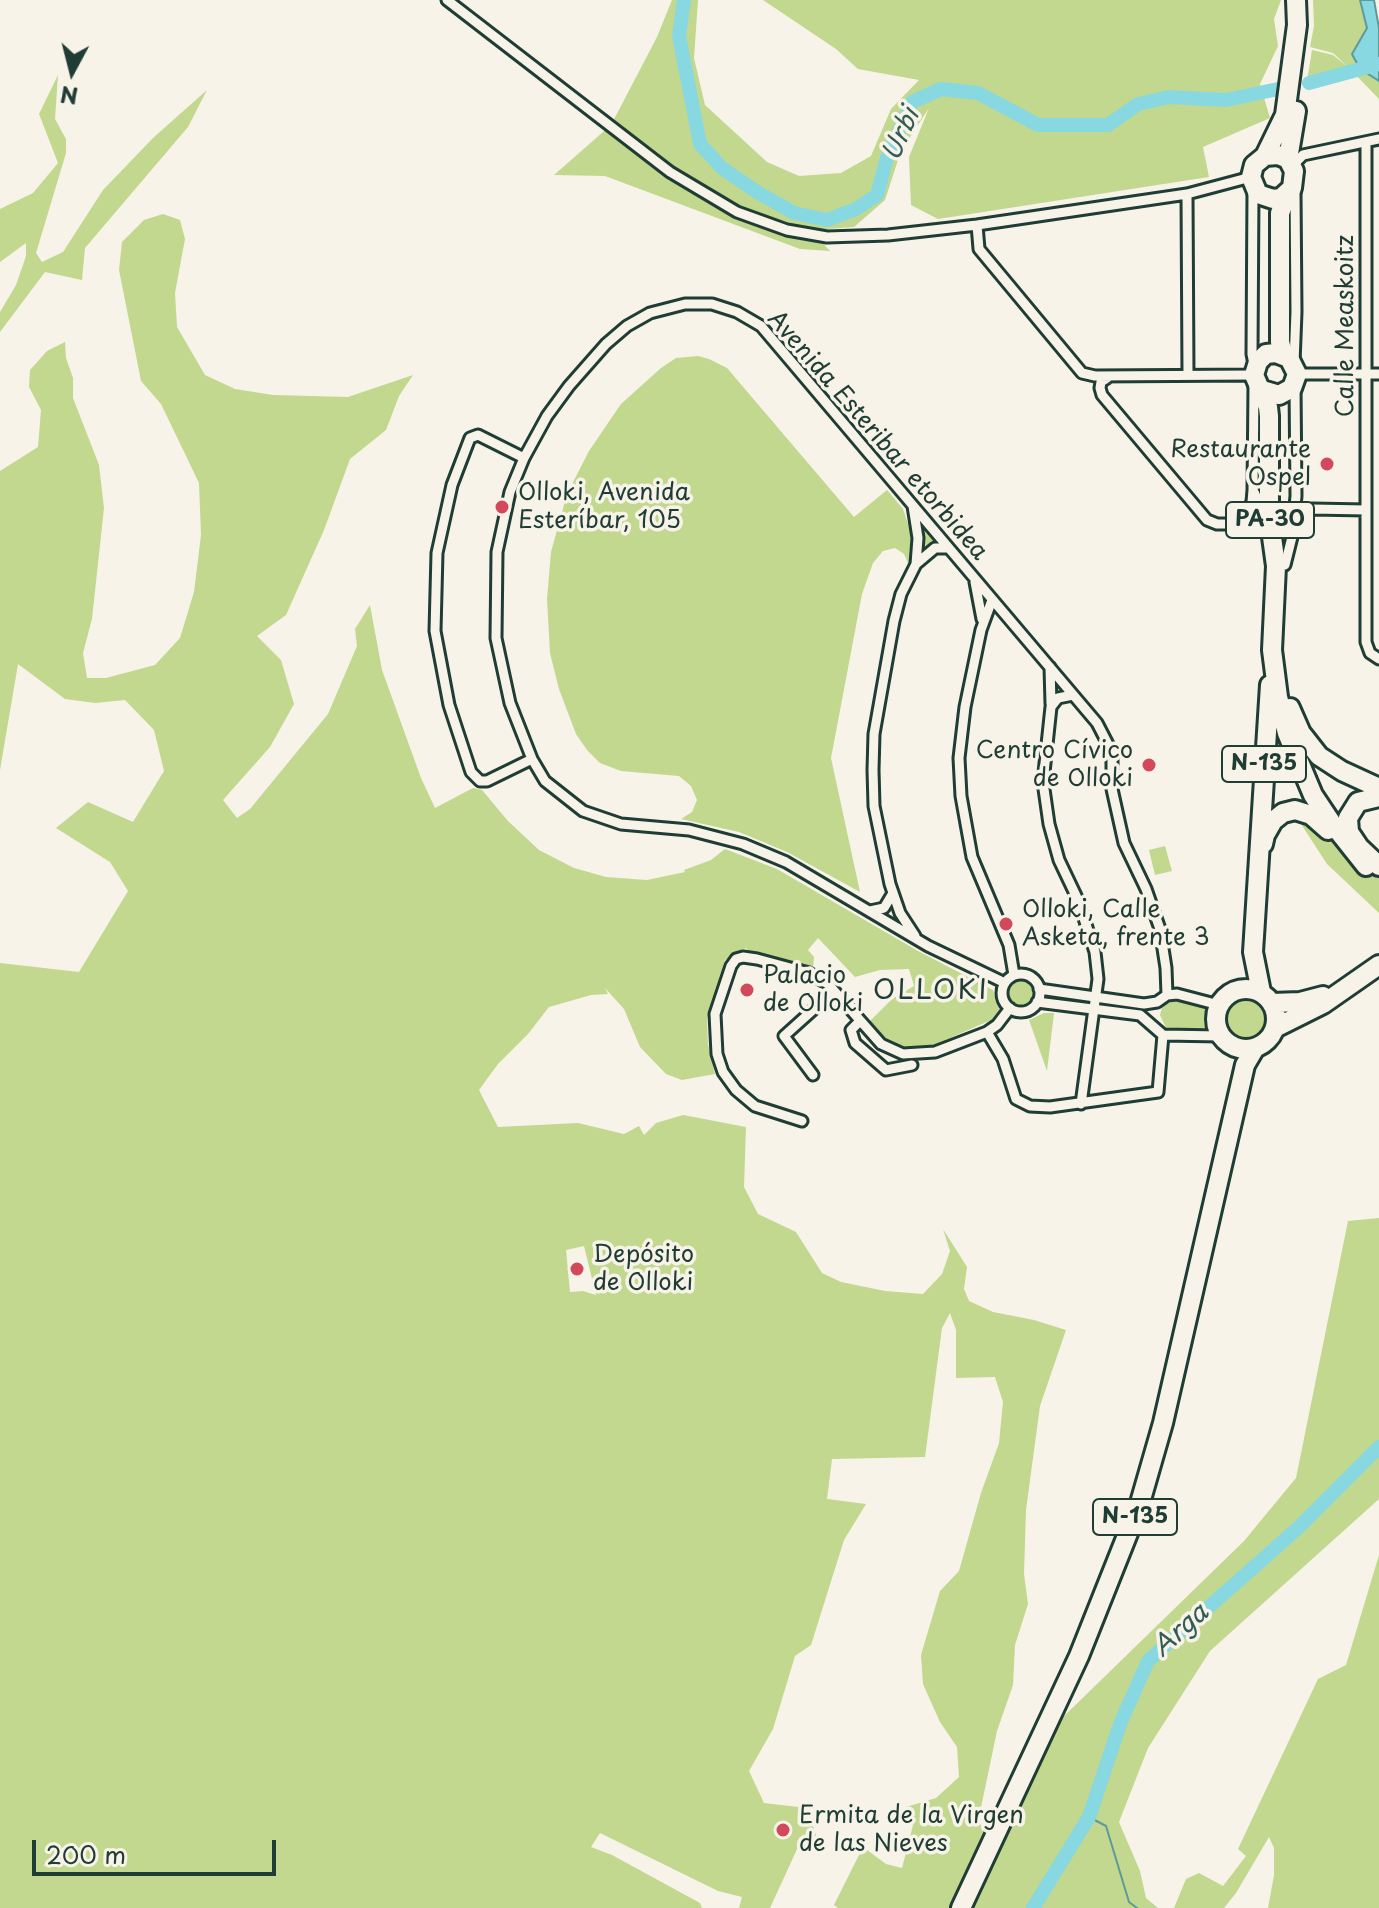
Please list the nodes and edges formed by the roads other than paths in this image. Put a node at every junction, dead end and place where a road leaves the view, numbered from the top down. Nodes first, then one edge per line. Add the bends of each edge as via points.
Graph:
1 (447, 0) edge
2 (1296, 0) edge
3 (1307, 0) edge
4 (1379, 139) edge
5 (1366, 142) junction
6 (1265, 156) junction
7 (1291, 175) junction
8 (1256, 188) junction
9 (1187, 194) junction
10 (977, 225) junction
11 (1275, 373) junction
12 (1366, 374) junction
13 (1379, 374) edge
14 (1110, 375) junction
15 (1188, 375) junction
16 (524, 458) junction
17 (1253, 490) junction
18 (913, 506) junction
19 (1366, 510) junction
20 (1293, 523) junction
21 (1270, 525) junction
22 (949, 548) junction
23 (916, 564) junction
24 (1285, 565) junction
25 (974, 578) junction
26 (992, 600) junction
27 (1006, 615) junction
28 (981, 630) junction
29 (1275, 650) junction
30 (1379, 659) edge
31 (1050, 667) junction
32 (1073, 695) junction
33 (1051, 707) junction
34 (532, 759) junction
35 (1379, 788) edge
36 (1379, 797) edge
37 (1375, 869) edge
38 (1258, 878) junction
39 (893, 893) junction
40 (870, 911) junction
41 (918, 941) junction
42 (1253, 952) junction
43 (1379, 965) edge
44 (1014, 975) junction
45 (1005, 983) junction
46 (1039, 989) junction
47 (1240, 989) junction
48 (834, 991) junction
49 (1341, 991) junction
50 (1167, 995) junction
51 (1095, 998) junction
52 (1266, 998) junction
53 (1037, 1002) junction
54 (1157, 1002) junction
55 (1219, 1005) junction
56 (1010, 1008) junction
57 (1093, 1009) junction
58 (860, 1021) junction
59 (1152, 1024) junction
60 (1275, 1028) junction
61 (987, 1032) junction
62 (1163, 1035) junction
63 (1228, 1042) junction
64 (1255, 1048) junction
65 (912, 1065) dead end
66 (813, 1075) dead end
67 (1236, 1101) junction
68 (1081, 1104) junction
69 (802, 1121) dead end
70 (961, 1908) edge

1 - 10 street via 670,172 737,212 827,237
2 - 6 highway via 1285,115
3 - 7 highway, PA-30
4 - 5 street
5 - 7 street via 1303,155
5 - 12 street, Calle Measkoitz
6 - 7 highway via 1278,155
6 - 8 highway via 1254,165
7 - 8 highway via 1273,199
7 - 11 highway, PA-30 via 1280,213 1280,342
8 - 9 street
8 - 11 highway, PA-30 via 1268,213 1268,342
9 - 10 street
9 - 15 street
10 - 14 street via 979,249 1079,370
11 - 12 street
11 - 15 street
11 - 17 street via 1253,386
11 - 20 street via 1296,496
11 - 21 highway, PA-30 via 1269,416
11 - 24 highway, PA-30 via 1281,407
12 - 13 street
12 - 19 street, Calle Measkoitz
14 - 15 street
14 - 17 street via 1101,382 1102,395 1207,520 1227,524 1242,519
16 - 18 street, Avenida Esteribar etorbidea via 569,386 627,326 650,313 712,304 761,326
16 - 34 street, Avenida Esteribar etorbidea via 503,521 494,608 502,675
16 - 34 street via 478,435 470,438 452,485 437,553 435,631 449,705 471,772 487,781
17 - 21 street
18 - 22 street, Avenida Esteribar etorbidea
18 - 23 street
19 - 20 street via 1312,509
19 - 30 street, Calle Measkoitz via 1366,642
20 - 24 street
21 - 29 highway, PA-30 via 1276,566
22 - 23 street via 935,548
22 - 25 street, Avenida Esteribar etorbidea
23 - 39 street via 894,621 874,734 874,806
24 - 29 highway, PA-30
25 - 26 street, Avenida Esteribar etorbidea
25 - 28 street
26 - 27 street, Avenida Esteribar etorbidea
26 - 28 street
27 - 28 street via 992,617
27 - 31 street, Avenida Esteribar etorbidea
28 - 44 street via 962,727 961,796 972,857 1009,945
29 - 35 highway via 1285,693 1309,744 1342,771
29 - 37 highway, PA-30 via 1287,733 1313,795
29 - 38 highway, N-135
31 - 32 street, Avenida Esteribar etorbidea
31 - 33 street
32 - 33 street via 1058,698
32 - 50 street, Avenida Esteribar etorbidea via 1112,752 1119,824 1160,929
33 - 51 street via 1043,782 1049,824 1095,952
34 - 40 street, Avenida Esteribar etorbidea via 545,781 583,811 621,824 689,830 743,844 786,862
36 - 37 highway via 1358,802 1348,818 1349,832
37 - 38 highway via 1344,849 1311,815 1295,810 1273,821 1265,835
38 - 42 highway, N-135
39 - 40 street via 884,908
39 - 41 street
40 - 41 street, Avenida Esteribar etorbidea
41 - 45 street, Avenida Esteribar etorbidea
42 - 47 highway, N-135
42 - 52 highway, N-135
43 - 49 highway
44 - 45 street
44 - 46 street via 1033,978
45 - 56 street via 1003,999
46 - 51 street
46 - 53 street
47 - 52 highway
47 - 55 highway
48 - 58 street
48 - 66 street via 784,1036
48 - 69 street via 809,973 743,957 731,966 715,1014 717,1054 736,1090 755,1106
49 - 52 highway via 1300,1002
49 - 60 highway
50 - 54 street
50 - 55 street
51 - 54 street
51 - 57 street
52 - 60 highway, N-135 via 1275,1011
53 - 56 street via 1021,1012
53 - 57 street
54 - 59 street via 1151,1010
55 - 63 highway, N-135 via 1215,1020
56 - 61 street
57 - 59 street via 1140,1015
57 - 68 street
58 - 61 street via 881,1044 903,1054 935,1052
58 - 65 street via 851,1030 855,1043 886,1070
59 - 62 street
60 - 64 highway, N-135
61 - 68 street via 1016,1099 1030,1106
62 - 63 street
62 - 68 street via 1158,1092
63 - 64 highway
63 - 67 highway, N-135
64 - 67 highway, N-135
67 - 70 highway, N-135 via 1140,1503 1079,1656

